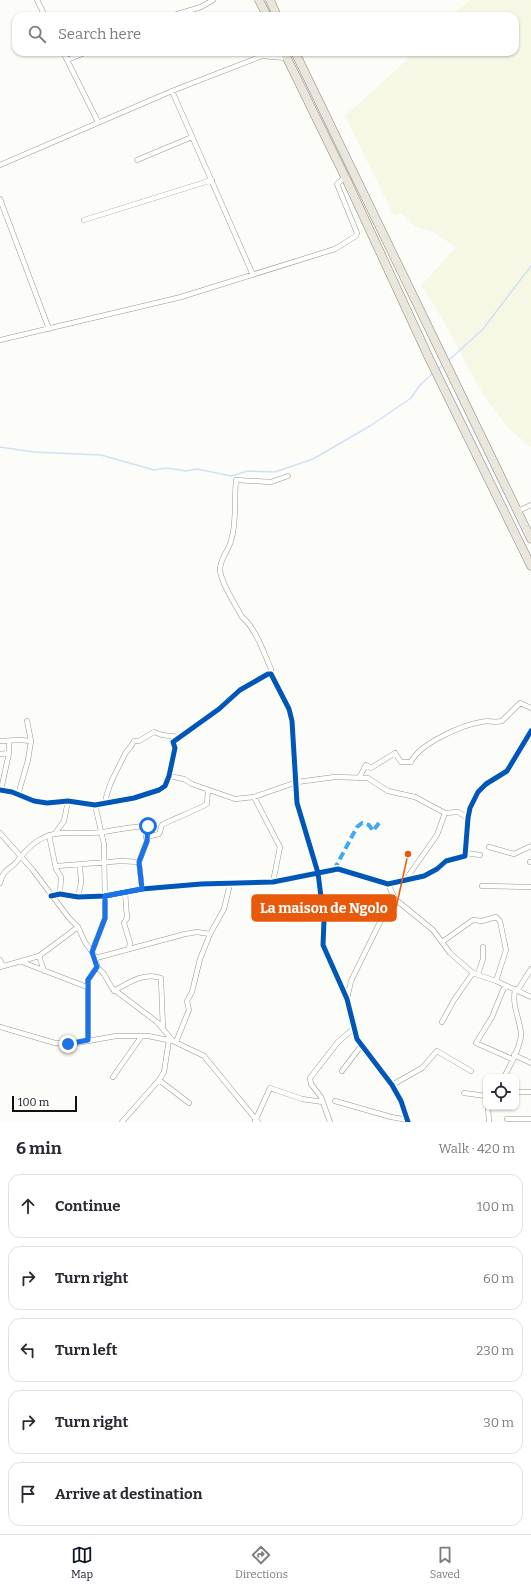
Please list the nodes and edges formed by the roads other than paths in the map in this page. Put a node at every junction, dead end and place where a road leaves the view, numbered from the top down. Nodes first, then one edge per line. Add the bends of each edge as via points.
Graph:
1 (44, 0) edge
2 (213, 0) edge
3 (259, 0) edge
4 (270, 0) edge
5 (38, 2) edge
6 (43, 12) edge
7 (184, 12) edge
8 (265, 12) edge
9 (275, 12) edge
10 (66, 56) edge
11 (78, 56) edge
12 (262, 56) edge
13 (286, 56) edge
14 (297, 56) edge
15 (68, 60) junction
16 (172, 91) junction
17 (98, 122) junction
18 (192, 137) junction
19 (137, 160) dead end
20 (0, 165) edge
21 (346, 177) junction
22 (212, 180) junction
23 (0, 199) edge
24 (84, 220) dead end
25 (253, 275) junction
26 (49, 328) junction
27 (0, 340) edge
28 (288, 476) dead end
29 (531, 505) edge
30 (518, 511) junction
31 (531, 539) edge
32 (531, 566) edge
33 (271, 674) junction
34 (531, 708) edge
35 (27, 721) dead end
36 (531, 731) edge
37 (179, 737) junction
38 (0, 741) edge
39 (9, 741) junction
40 (31, 741) junction
41 (9, 753) junction
42 (0, 754) edge
43 (2, 769) edge
44 (169, 776) junction
45 (359, 778) junction
46 (296, 782) junction
47 (0, 790) edge
48 (210, 790) junction
49 (18, 795) junction
50 (254, 797) junction
51 (68, 801) junction
52 (105, 803) junction
53 (95, 805) junction
54 (445, 813) junction
55 (468, 818) junction
56 (56, 832) junction
57 (101, 832) junction
58 (0, 833) edge
59 (49, 835) junction
60 (146, 837) junction
61 (531, 846) edge
62 (489, 847) dead end
63 (466, 853) junction
64 (480, 855) dead end
65 (20, 856) junction
66 (139, 862) junction
67 (104, 863) junction
68 (80, 865) junction
69 (57, 866) junction
70 (318, 873) junction
71 (273, 882) junction
72 (404, 882) junction
73 (0, 883) edge
74 (230, 884) junction
75 (388, 884) junction
76 (482, 886) dead end
77 (531, 887) edge
78 (142, 889) junction
79 (125, 892) junction
80 (60, 894) junction
81 (52, 896) junction
82 (105, 896) junction
83 (78, 897) junction
84 (395, 899) junction
85 (78, 927) junction
86 (210, 934) junction
87 (442, 942) junction
88 (483, 947) dead end
89 (129, 948) junction
90 (92, 952) junction
91 (39, 956) junction
92 (96, 958) junction
93 (0, 960) edge
94 (22, 962) junction
95 (1, 966) edge
96 (97, 967) junction
97 (531, 969) edge
98 (44, 971) junction
99 (475, 974) junction
100 (496, 981) junction
101 (505, 985) junction
102 (87, 987) junction
103 (516, 990) junction
104 (114, 991) junction
105 (531, 997) edge
106 (347, 999) junction
107 (442, 1022) dead end
108 (0, 1027) edge
109 (354, 1028) junction
110 (163, 1029) junction
111 (142, 1037) junction
112 (88, 1040) junction
113 (173, 1041) junction
114 (361, 1046) junction
115 (513, 1057) junction
116 (531, 1063) edge
117 (342, 1071) dead end
118 (471, 1071) dead end
119 (505, 1074) edge
120 (113, 1077) dead end
121 (159, 1080) junction
122 (392, 1085) junction
123 (519, 1092) edge
124 (531, 1092) edge
125 (464, 1093) dead end
126 (483, 1096) edge
127 (335, 1100) dead end
128 (323, 1102) junction
129 (189, 1104) dead end
130 (488, 1110) edge
131 (507, 1119) dead end
132 (531, 1119) edge
133 (256, 1121) edge
134 (408, 1121) edge
135 (122, 1122) edge
136 (330, 1122) edge
137 (489, 1122) edge

1 - 5 street
2 - 7 street
3 - 8 highway
4 - 9 highway
5 - 6 street
10 - 15 street
11 - 15 street
12 - 16 street
13 - 21 highway
14 - 30 highway
15 - 17 street
16 - 17 street
16 - 18 street
17 - 20 street
18 - 19 street
18 - 22 street
21 - 25 street via 337,184 357,228 356,236 335,250
21 - 32 highway
22 - 24 street
22 - 25 street
23 - 26 street
25 - 26 street via 181,297
26 - 27 street
28 - 33 street via 271,482 236,480 231,542 221,559 220,570 222,579 242,617 254,634
29 - 30 street
30 - 31 highway
33 - 37 street via 245,687
33 - 46 street via 290,713
34 - 45 street via 520,703 502,721 479,722 432,740 411,762 401,762 395,753 371,768 366,765
35 - 40 street
36 - 55 street via 508,771 478,792
37 - 44 street via 173,742 175,748
37 - 52 street via 154,732 139,741 134,741 109,784
38 - 39 street
39 - 40 street
39 - 41 street
40 - 49 street
41 - 42 street
41 - 43 street
43 - 47 street
44 - 48 street via 184,779
44 - 52 street via 165,786 159,790
45 - 46 street via 335,777
45 - 54 street via 368,778 388,791 415,798
46 - 50 street
46 - 70 street via 297,803
47 - 49 street
48 - 50 street via 235,799
48 - 60 street via 207,804 168,821 162,825 159,834
49 - 51 street via 40,802
50 - 71 street via 280,847
51 - 53 street
51 - 56 street via 64,821
52 - 53 street
53 - 57 street
54 - 55 street via 458,812
54 - 72 street via 437,835
55 - 63 street
56 - 57 street
56 - 59 street
57 - 60 street via 148,826
57 - 67 street
58 - 65 street
59 - 65 street via 37,841
59 - 69 street
60 - 66 street via 147,841
61 - 62 street via 514,854
63 - 64 street
63 - 72 street via 424,876
65 - 73 street via 3,873
65 - 81 street
66 - 67 street
66 - 78 street
67 - 68 street
67 - 82 street
68 - 69 street
68 - 83 street via 81,883
69 - 80 street via 61,877
70 - 71 street
70 - 75 street via 338,869
70 - 106 street via 324,945
71 - 74 street
72 - 75 street
74 - 78 street
74 - 86 street via 224,909
75 - 84 street
76 - 77 street
78 - 79 street
79 - 82 street
79 - 89 street via 127,918 124,923 131,946
80 - 81 street
80 - 83 street
81 - 85 street
82 - 83 street
82 - 90 street via 105,918
84 - 87 street via 433,930
84 - 106 street via 384,914 351,981
85 - 90 street
85 - 91 street
86 - 89 street via 189,933
86 - 113 street via 187,1001 189,1010
87 - 99 street
87 - 100 street via 473,920 498,919 506,950
88 - 99 street via 483,959
89 - 92 street
90 - 92 street
91 - 94 street
91 - 98 street
92 - 96 street
93 - 95 street
94 - 95 street
94 - 98 street
96 - 102 street via 90,975
96 - 104 street
97 - 103 street
98 - 102 street
99 - 100 street
99 - 107 street via 454,1000
100 - 101 street
101 - 103 street
101 - 115 street via 492,1016 476,1043
102 - 112 street
103 - 105 street
103 - 115 street via 514,1009 521,1034
104 - 110 street
104 - 110 street via 135,979 161,978
106 - 109 street
108 - 112 street via 55,1043
109 - 114 street via 356,1039
109 - 128 street via 338,1042 310,1078
110 - 113 street
111 - 112 street via 116,1036
111 - 113 street
111 - 120 street
113 - 121 street via 164,1072
113 - 133 street via 204,1056
114 - 117 street
114 - 122 street
115 - 116 street
115 - 119 street
118 - 122 street via 437,1051 422,1068
121 - 129 street
121 - 135 street
122 - 134 street
123 - 124 street
125 - 126 street
127 - 134 street
128 - 133 street via 302,1099 270,1088
128 - 136 street
130 - 137 street
131 - 132 street

